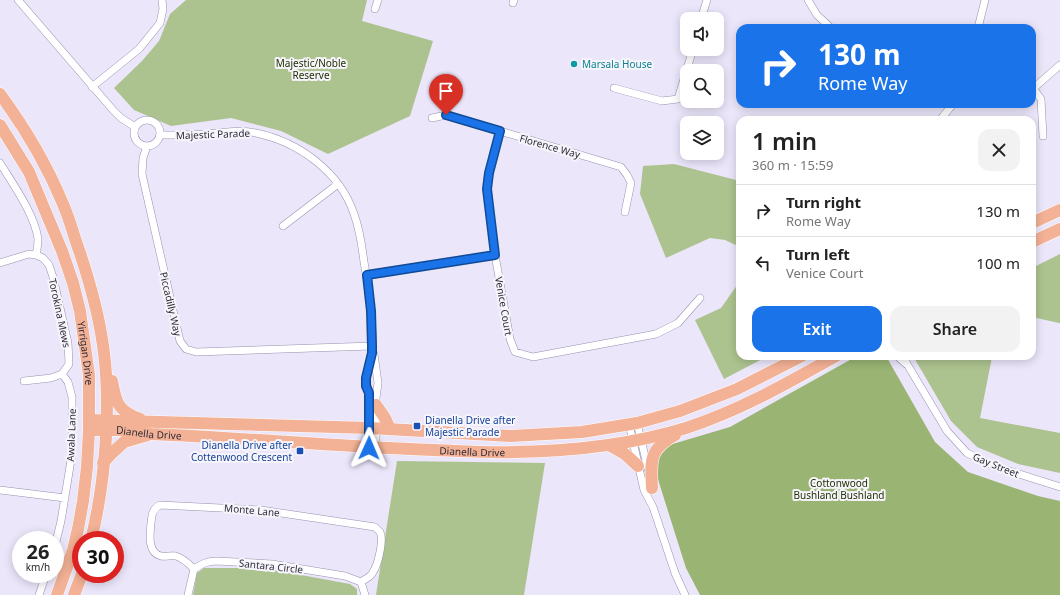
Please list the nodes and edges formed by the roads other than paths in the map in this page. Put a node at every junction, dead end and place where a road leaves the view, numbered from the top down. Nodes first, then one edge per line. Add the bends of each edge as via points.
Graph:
1 (18, 0) edge
2 (162, 0) edge
3 (378, 0) edge
4 (707, 0) edge
5 (808, 0) edge
6 (986, 0) edge
7 (375, 9) dead end
8 (703, 12) edge
9 (827, 24) edge
10 (979, 24) edge
11 (691, 56) edge
12 (1060, 65) edge
13 (1036, 85) edge
14 (92, 86) junction
15 (614, 88) dead end
16 (1036, 93) edge
17 (0, 94) edge
18 (432, 118) dead end
19 (0, 125) edge
20 (135, 127) junction
21 (500, 131) junction
22 (160, 135) junction
23 (1042, 136) dead end
24 (147, 146) junction
25 (0, 163) edge
26 (338, 184) junction
27 (1060, 210) edge
28 (624, 212) dead end
29 (1036, 221) edge
30 (282, 226) dead end
31 (1060, 230) edge
32 (1036, 240) edge
33 (36, 255) junction
34 (495, 255) junction
35 (0, 263) edge
36 (367, 275) junction
37 (700, 298) dead end
38 (97, 312) junction
39 (372, 350) junction
40 (794, 360) edge
41 (829, 360) edge
42 (902, 360) edge
43 (906, 360) edge
44 (907, 364) junction
45 (62, 374) junction
46 (24, 381) dead end
47 (376, 405) junction
48 (633, 423) junction
49 (90, 425) junction
50 (106, 425) junction
51 (151, 428) junction
52 (373, 428) junction
53 (686, 428) junction
54 (390, 429) junction
55 (637, 440) junction
56 (609, 445) junction
57 (372, 448) junction
58 (103, 463) junction
59 (638, 466) junction
60 (1060, 487) edge
61 (652, 488) junction
62 (0, 490) edge
63 (65, 498) junction
64 (653, 507) junction
65 (59, 531) edge
66 (93, 531) edge
67 (194, 569) junction
68 (361, 582) junction
69 (43, 583) edge
70 (79, 583) edge
71 (39, 595) edge
72 (57, 595) edge
73 (74, 595) edge
74 (188, 595) edge
75 (365, 595) edge
76 (685, 595) edge

1 - 14 street
2 - 14 street via 160,23 139,49
3 - 7 street
4 - 8 street
5 - 9 street via 817,15
6 - 10 street
11 - 15 street via 678,99 662,102
12 - 13 street
14 - 20 street via 121,118
16 - 23 street via 1041,100
17 - 38 main road, Yirrigan Drive via 44,164 64,205
18 - 21 street, Florence Way via 446,115
19 - 49 main road, Yirrigan Drive via 29,172 73,282 89,375
20 - 22 street via 143,121 152,121 158,126
20 - 24 street via 136,140
21 - 28 street, Florence Way via 621,167 631,183
21 - 34 street, Venice Court via 487,189
22 - 24 street via 157,142
22 - 26 street, Majestic Parade via 232,131 278,139 315,160
24 - 39 street, Piccadilly Way via 142,174 180,341 186,349 196,352
25 - 33 street via 25,204 36,231
26 - 30 street
26 - 36 street, Majestic Parade via 356,220
27 - 29 main road
31 - 32 main road
33 - 35 street via 29,254
33 - 45 street, Torokina Mews via 49,265 68,343 69,364
34 - 36 street
34 - 37 street, Venice Court via 510,339 515,352 533,357 656,334 678,323
36 - 39 street, Majestic Parade
38 - 50 main road, Yirrigan Drive via 104,353
38 - 51 main road via 106,330 115,400 122,409
39 - 47 street, Majestic Parade via 378,378
39 - 52 street, Majestic Parade via 366,386
40 - 48 main road, Dianella Drive via 709,400 680,411
41 - 53 main road, Dianella Drive via 749,403
42 - 44 street, Gay Street
43 - 44 street, Gay Street
44 - 60 street, Gay Street via 946,431 967,454 994,466
45 - 46 street
45 - 63 street, Awala Lane via 68,382 72,397 72,454
47 - 52 street, Majestic Parade
47 - 54 main road
48 - 54 main road, Dianella Drive via 582,432 511,436
48 - 55 street
49 - 50 main road, Dianella Drive
49 - 72 main road, Yirrigan Drive via 78,529
50 - 51 main road, Dianella Drive
50 - 58 main road, Yirrigan Drive
51 - 52 main road, Dianella Drive
51 - 57 main road, Dianella Drive
51 - 58 main road via 124,442
52 - 54 main road, Dianella Drive
52 - 57 street, Majestic Parade
53 - 55 main road, Dianella Drive
53 - 61 main road via 659,445 654,453 651,462
55 - 56 main road, Dianella Drive
55 - 59 street
55 - 61 street
56 - 57 main road, Dianella Drive via 585,449 514,452
56 - 59 main road via 626,454
58 - 66 main road, Yirrigan Drive
59 - 64 street via 644,490
61 - 64 street
62 - 63 street
63 - 65 street, Awala Lane
64 - 76 street
67 - 68 street, Santara Circle via 209,561 272,564 345,576
67 - 68 street, Monte Lane via 182,558 156,554 150,539 152,515 156,507 160,505 261,510 375,527 381,537 377,562 371,575
67 - 74 street
68 - 75 street
69 - 71 street
70 - 73 main road

